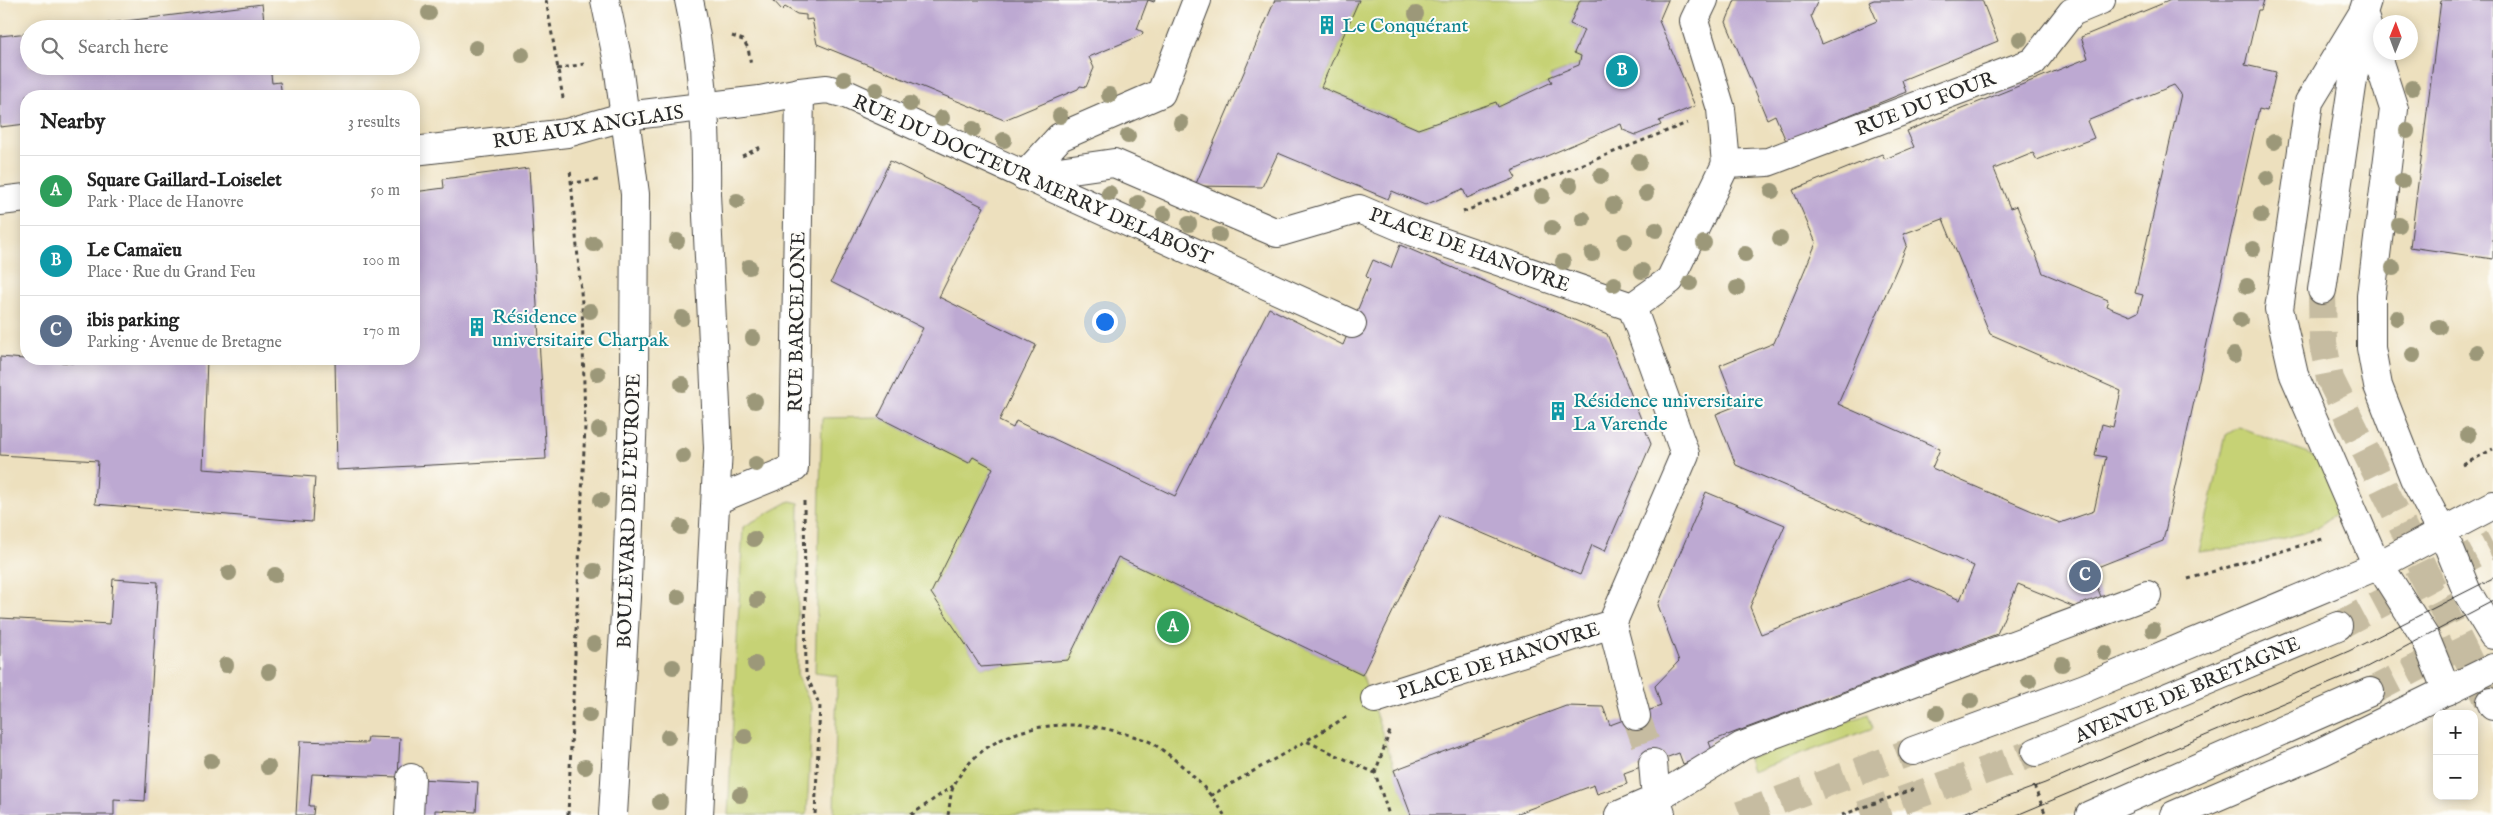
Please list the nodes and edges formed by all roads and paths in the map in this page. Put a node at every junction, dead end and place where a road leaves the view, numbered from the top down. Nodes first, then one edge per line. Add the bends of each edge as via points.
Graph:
1 (546, 0) edge
2 (605, 0) edge
3 (690, 0) edge
4 (1196, 0) edge
5 (1704, 0) edge
6 (2101, 0) edge
7 (2365, 7) edge
8 (725, 37) dead end
9 (592, 62) dead end
10 (557, 69) junction
11 (752, 74) dead end
12 (800, 92) junction
13 (564, 103) dead end
14 (703, 108) junction
15 (1721, 109) junction
16 (626, 116) junction
17 (420, 151) edge
18 (1726, 164) junction
19 (1024, 176) junction
20 (606, 179) dead end
21 (20, 199) edge
22 (0, 201) edge
23 (1413, 232) junction
24 (2322, 290) tunnel mouth
25 (1632, 307) junction
26 (1352, 324) dead end
27 (2493, 449) edge
28 (2463, 465) dead end
29 (794, 468) junction
30 (716, 500) junction
31 (2493, 505) edge
32 (2443, 533) junction
33 (2326, 538) dead end
34 (2379, 565) junction
35 (2188, 579) dead end
36 (2147, 595) dead end
37 (1612, 624) junction
38 (2338, 626) tunnel mouth
39 (2493, 635) edge
40 (2493, 668) edge
41 (2447, 691) junction
42 (2370, 692) tunnel mouth
43 (1374, 699) joint
44 (1636, 716) tunnel mouth
45 (1306, 741) junction
46 (1913, 751) tunnel mouth
47 (2036, 752) tunnel mouth
48 (1653, 763) tunnel mouth
49 (411, 778) dead end
50 (2032, 780) dead end
51 (954, 786) junction
52 (1922, 786) dead end
53 (1210, 796) junction
54 (1659, 807) edge
55 (2046, 814) edge
56 (409, 815) edge
57 (568, 815) edge
58 (613, 815) edge
59 (699, 815) edge
60 (815, 815) edge
61 (911, 815) edge
62 (948, 815) edge
63 (1224, 815) edge
64 (1390, 815) edge
65 (1619, 815) edge
66 (1842, 815) edge
67 (2041, 815) edge
68 (2090, 815) edge
69 (2174, 815) edge

1 - 10 path
2 - 16 street, BOULEVARD DE L'EUROPE
3 - 14 street via 698,41
4 - 19 street via 1160,93 1060,137
5 - 15 street via 1694,21
6 - 18 street, RUE DU FOUR via 2072,12 2033,62 1768,162
7 - 24 street
7 - 32 street via 2394,110 2372,296 2370,348 2378,386 2414,478
7 - 34 street via 2309,102 2279,308 2294,375
8 - 11 path via 744,40
9 - 10 path
10 - 13 path
12 - 14 street, RUE DU DOCTEUR MERRY DELABOST
12 - 19 street, RUE DU DOCTEUR MERRY DELABOST via 827,89 846,94
12 - 29 street, RUE BARCELONE
14 - 16 street, RUE AUX ANGLAIS
14 - 30 street via 718,448
15 - 18 street
15 - 23 path
16 - 17 street, RUE AUX ANGLAIS via 567,133
16 - 58 street, BOULEVARD DE L'EUROPE via 635,194 634,383 627,580
18 - 25 street via 1670,280
19 - 23 street, PLACE DE HANOVRE via 1114,163 1277,233 1359,209
19 - 26 street, RUE DU DOCTEUR MERRY DELABOST
20 - 57 path via 570,183 582,303 584,426
21 - 22 street
23 - 25 street, PLACE DE HANOVRE
25 - 37 street, PLACE DE HANOVRE via 1685,454
27 - 28 path
29 - 30 street
29 - 60 path via 806,506 806,674 820,706
30 - 59 street
31 - 32 street
32 - 34 street
32 - 39 street via 2467,592
33 - 35 path
34 - 41 street via 2425,637
34 - 46 street via 2085,688
36 - 54 street via 1742,746
37 - 43 street, PLACE DE HANOVRE
37 - 44 street
38 - 47 street, AVENUE DE BRETAGNE
40 - 41 street
41 - 69 street via 2320,752
42 - 68 street
43 - 45 path
45 - 53 path
45 - 64 path via 1375,773
48 - 54 street
49 - 56 street
50 - 55 path
51 - 53 path via 979,753 1016,732 1056,725 1104,728 1150,742 1187,770
51 - 61 path
51 - 62 path
52 - 66 path
53 - 63 path
54 - 65 street
55 - 67 path

